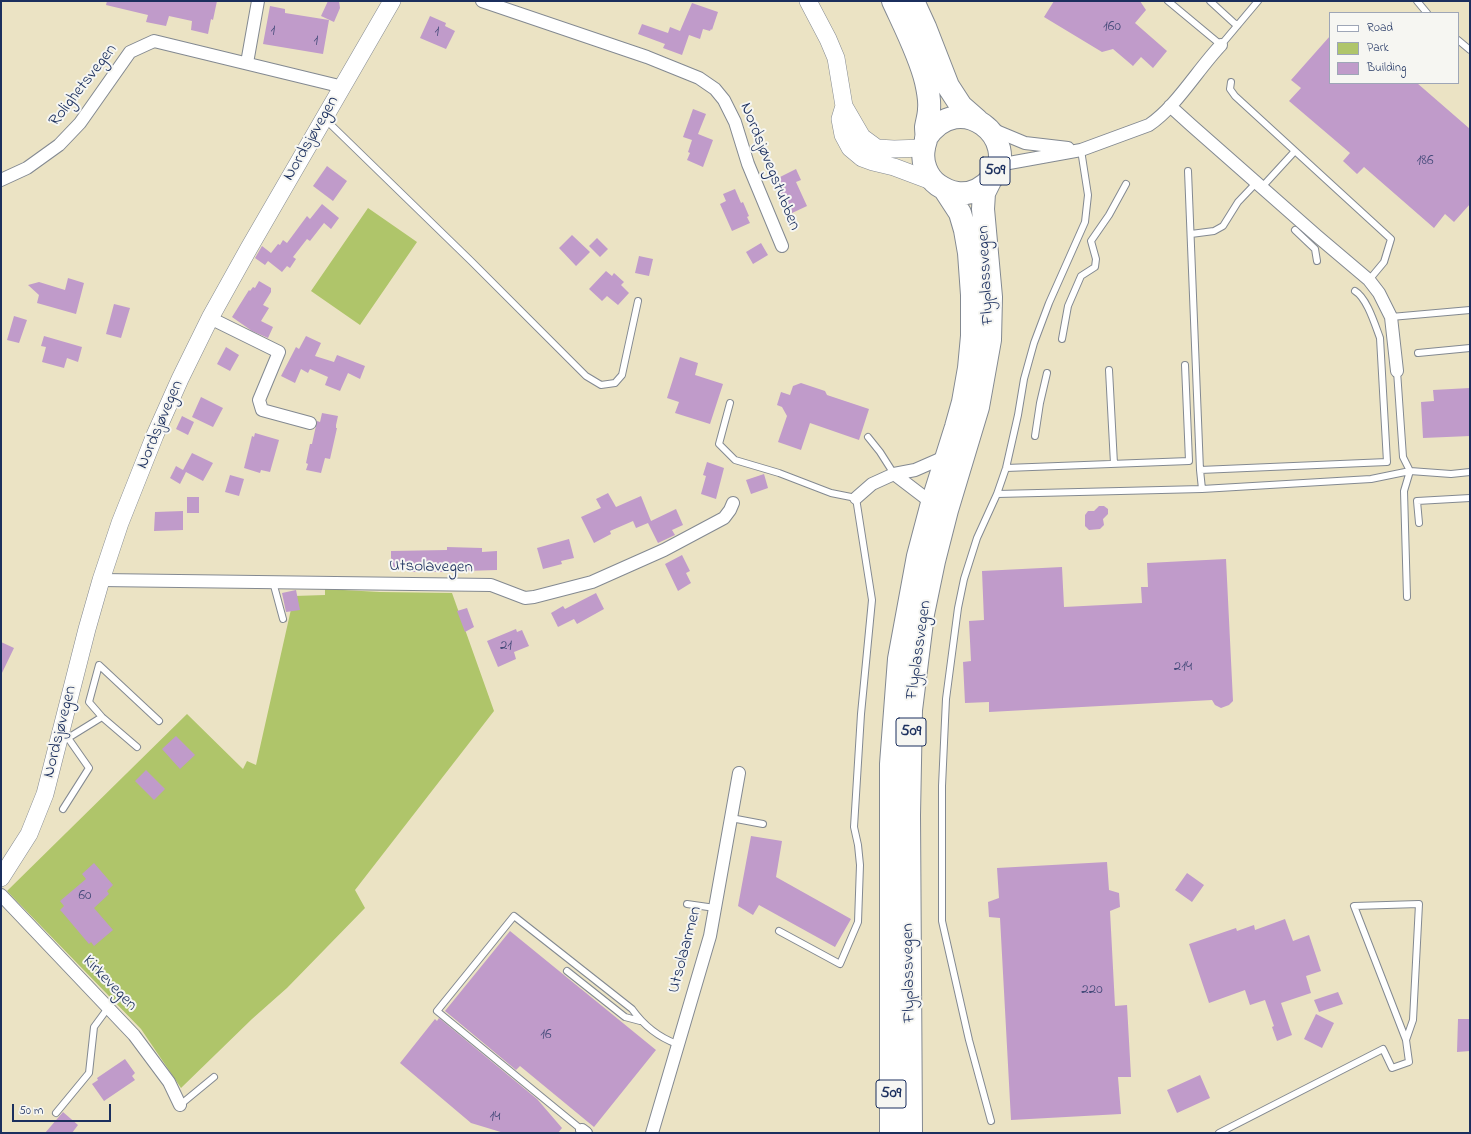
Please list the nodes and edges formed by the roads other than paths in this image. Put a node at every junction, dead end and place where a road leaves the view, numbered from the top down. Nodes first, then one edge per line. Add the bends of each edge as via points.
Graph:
1 (258, 1) edge
2 (392, 1) edge
3 (482, 1) edge
4 (808, 1) edge
5 (893, 1) edge
6 (913, 1) edge
7 (1168, 1) edge
8 (1210, 1) edge
9 (1258, 1) edge
10 (1416, 1) edge
11 (1427, 12) edge
12 (1238, 25) junction
13 (1459, 41) edge
14 (1221, 45) junction
15 (1470, 50) edge
16 (247, 63) junction
17 (1230, 82) dead end
18 (342, 88) junction
19 (844, 106) junction
20 (1170, 106) junction
21 (324, 118) junction
22 (983, 124) junction
23 (925, 143) junction
24 (1081, 150) junction
25 (1295, 151) junction
26 (995, 171) junction
27 (1188, 171) dead end
28 (1, 180) edge
29 (1126, 184) dead end
30 (1260, 185) junction
31 (939, 186) junction
32 (1294, 230) dead end
33 (1191, 234) junction
34 (782, 246) dead end
35 (1317, 261) dead end
36 (1369, 280) junction
37 (1355, 291) dead end
38 (638, 301) dead end
39 (1470, 310) edge
40 (1391, 317) junction
41 (210, 318) junction
42 (1062, 339) dead end
43 (1470, 348) edge
44 (1418, 353) dead end
45 (1184, 365) dead end
46 (1109, 370) dead end
47 (1397, 371) joint
48 (1047, 373) dead end
49 (730, 403) dead end
50 (310, 423) dead end
51 (1036, 436) dead end
52 (868, 437) dead end
53 (947, 456) junction
54 (1114, 464) junction
55 (1006, 468) junction
56 (1200, 470) junction
57 (1410, 471) junction
58 (1470, 472) edge
59 (894, 474) junction
60 (1202, 489) junction
61 (997, 494) junction
62 (856, 498) junction
63 (1470, 498) edge
64 (733, 503) dead end
65 (932, 503) junction
66 (1419, 523) dead end
67 (101, 580) junction
68 (273, 582) junction
69 (1407, 597) dead end
70 (283, 619) dead end
71 (102, 717) junction
72 (159, 721) dead end
73 (64, 737) junction
74 (137, 747) dead end
75 (739, 773) dead end
76 (63, 809) dead end
77 (731, 818) junction
78 (764, 824) dead end
79 (1, 878) edge
80 (1, 895) edge
81 (687, 904) dead end
82 (715, 908) junction
83 (779, 931) dead end
84 (567, 972) dead end
85 (108, 1008) junction
86 (640, 1021) junction
87 (1406, 1040) junction
88 (677, 1044) junction
89 (214, 1077) dead end
90 (180, 1106) joint
91 (56, 1113) dead end
92 (991, 1121) dead end
93 (584, 1132) edge
94 (652, 1133) edge
95 (891, 1133) edge
96 (911, 1133) edge
97 (1219, 1133) edge

1 - 16 street
2 - 18 street, Nordsjøvegen
3 - 34 street, Nordsjøvegstubben via 647,57 699,78 715,89 735,122 748,164
4 - 19 street via 836,58
5 - 23 highway, Flyplassvegen / 509 via 926,81 929,110
6 - 22 highway, Flyplassvegen / 509 via 948,86 961,106
7 - 14 lane
8 - 12 lane
9 - 12 lane
10 - 11 lane
12 - 14 lane
13 - 15 lane
14 - 20 street
16 - 18 street, Rolighetsvegen via 335,84
16 - 28 street, Rolighetsvegen via 154,41 130,52 80,124 59,145 27,168
17 - 25 lane via 1230,89 1235,96
18 - 21 street, Nordsjøvegen
19 - 23 street via 862,136 877,148 894,149
19 - 31 street via 840,119 843,135 850,148 862,158 894,167
20 - 24 street via 1149,125
20 - 30 street
21 - 38 lane via 586,376 602,385 615,383 622,376
21 - 41 street, Nordsjøvegen
22 - 23 highway via 964,117 951,118 932,130
22 - 24 street via 1025,143
22 - 26 highway, Flyplassvegen / 509 via 996,139 999,152
23 - 31 highway, Flyplassvegen / 509 via 923,158 926,171
24 - 26 street
24 - 55 lane via 1088,195 1085,222 1034,344 1024,379
25 - 30 lane
25 - 36 lane via 1391,240 1384,262
26 - 31 highway, 509 via 983,186 971,192 958,193
26 - 96 highway, Flyplassvegen / 509 via 984,194 983,209 992,297 990,340 978,408 934,561 923,614 911,710
27 - 33 lane
29 - 42 lane via 1091,241 1096,258 1095,267 1081,276 1068,306
30 - 33 lane via 1238,202 1223,226 1214,231
30 - 36 street
31 - 53 highway, Flyplassvegen / 509 via 960,212 965,230 972,294 969,368 958,421
32 - 35 lane via 1315,249
33 - 56 lane
36 - 40 street
37 - 56 lane via 1360,294 1380,338 1387,462
39 - 40 lane
40 - 47 street
41 - 50 street via 279,352 259,400 262,410
41 - 67 street, Nordsjøvegen via 155,435 120,523
43 - 44 lane
45 - 54 lane via 1189,461
46 - 54 lane
47 - 57 lane via 1403,457
48 - 51 lane
49 - 62 lane via 719,444 735,460 779,473 831,493
52 - 59 lane
53 - 59 street via 915,470
53 - 65 highway, Flyplassvegen / 509
54 - 55 lane
55 - 61 lane
56 - 60 lane
57 - 58 lane via 1451,474
57 - 60 lane via 1371,479
57 - 69 lane via 1404,491
59 - 62 street via 872,484
59 - 65 street
60 - 61 lane
61 - 92 lane via 977,538 958,608 946,699 942,794 942,921 969,1040
62 - 83 lane via 872,600 854,827 860,865 858,922 840,964
63 - 66 lane via 1417,501
64 - 68 street, Utsolavegen via 724,518 664,550 592,582 534,597 525,598 491,586
65 - 95 highway, Flyplassvegen / 509 via 908,608 899,660 894,713 891,764
67 - 68 street, Utsolavegen
67 - 73 street, Nordsjøvegen via 85,636
68 - 70 lane
71 - 72 lane via 89,702 99,665
71 - 73 lane
71 - 74 lane
73 - 76 lane via 89,768
73 - 79 street, Nordsjøvegen via 29,834
75 - 77 street, Utsolaarmen
77 - 78 lane
77 - 82 street, Utsolaarmen
80 - 85 street, Kirkevegen
81 - 82 lane
82 - 88 street, Utsolaarmen via 710,936
84 - 86 lane via 625,1017
85 - 90 street, Kirkevegen via 134,1035 169,1082
85 - 91 lane via 94,1027 89,1073
86 - 88 lane via 665,1040
86 - 93 lane via 632,1009 514,916 437,1011
87 - 87 lane via 1397,1018 1354,906 1419,904 1413,1020
87 - 97 lane via 1409,1062 1392,1068 1382,1049
88 - 94 street, Utsolaarmen
89 - 90 lane

